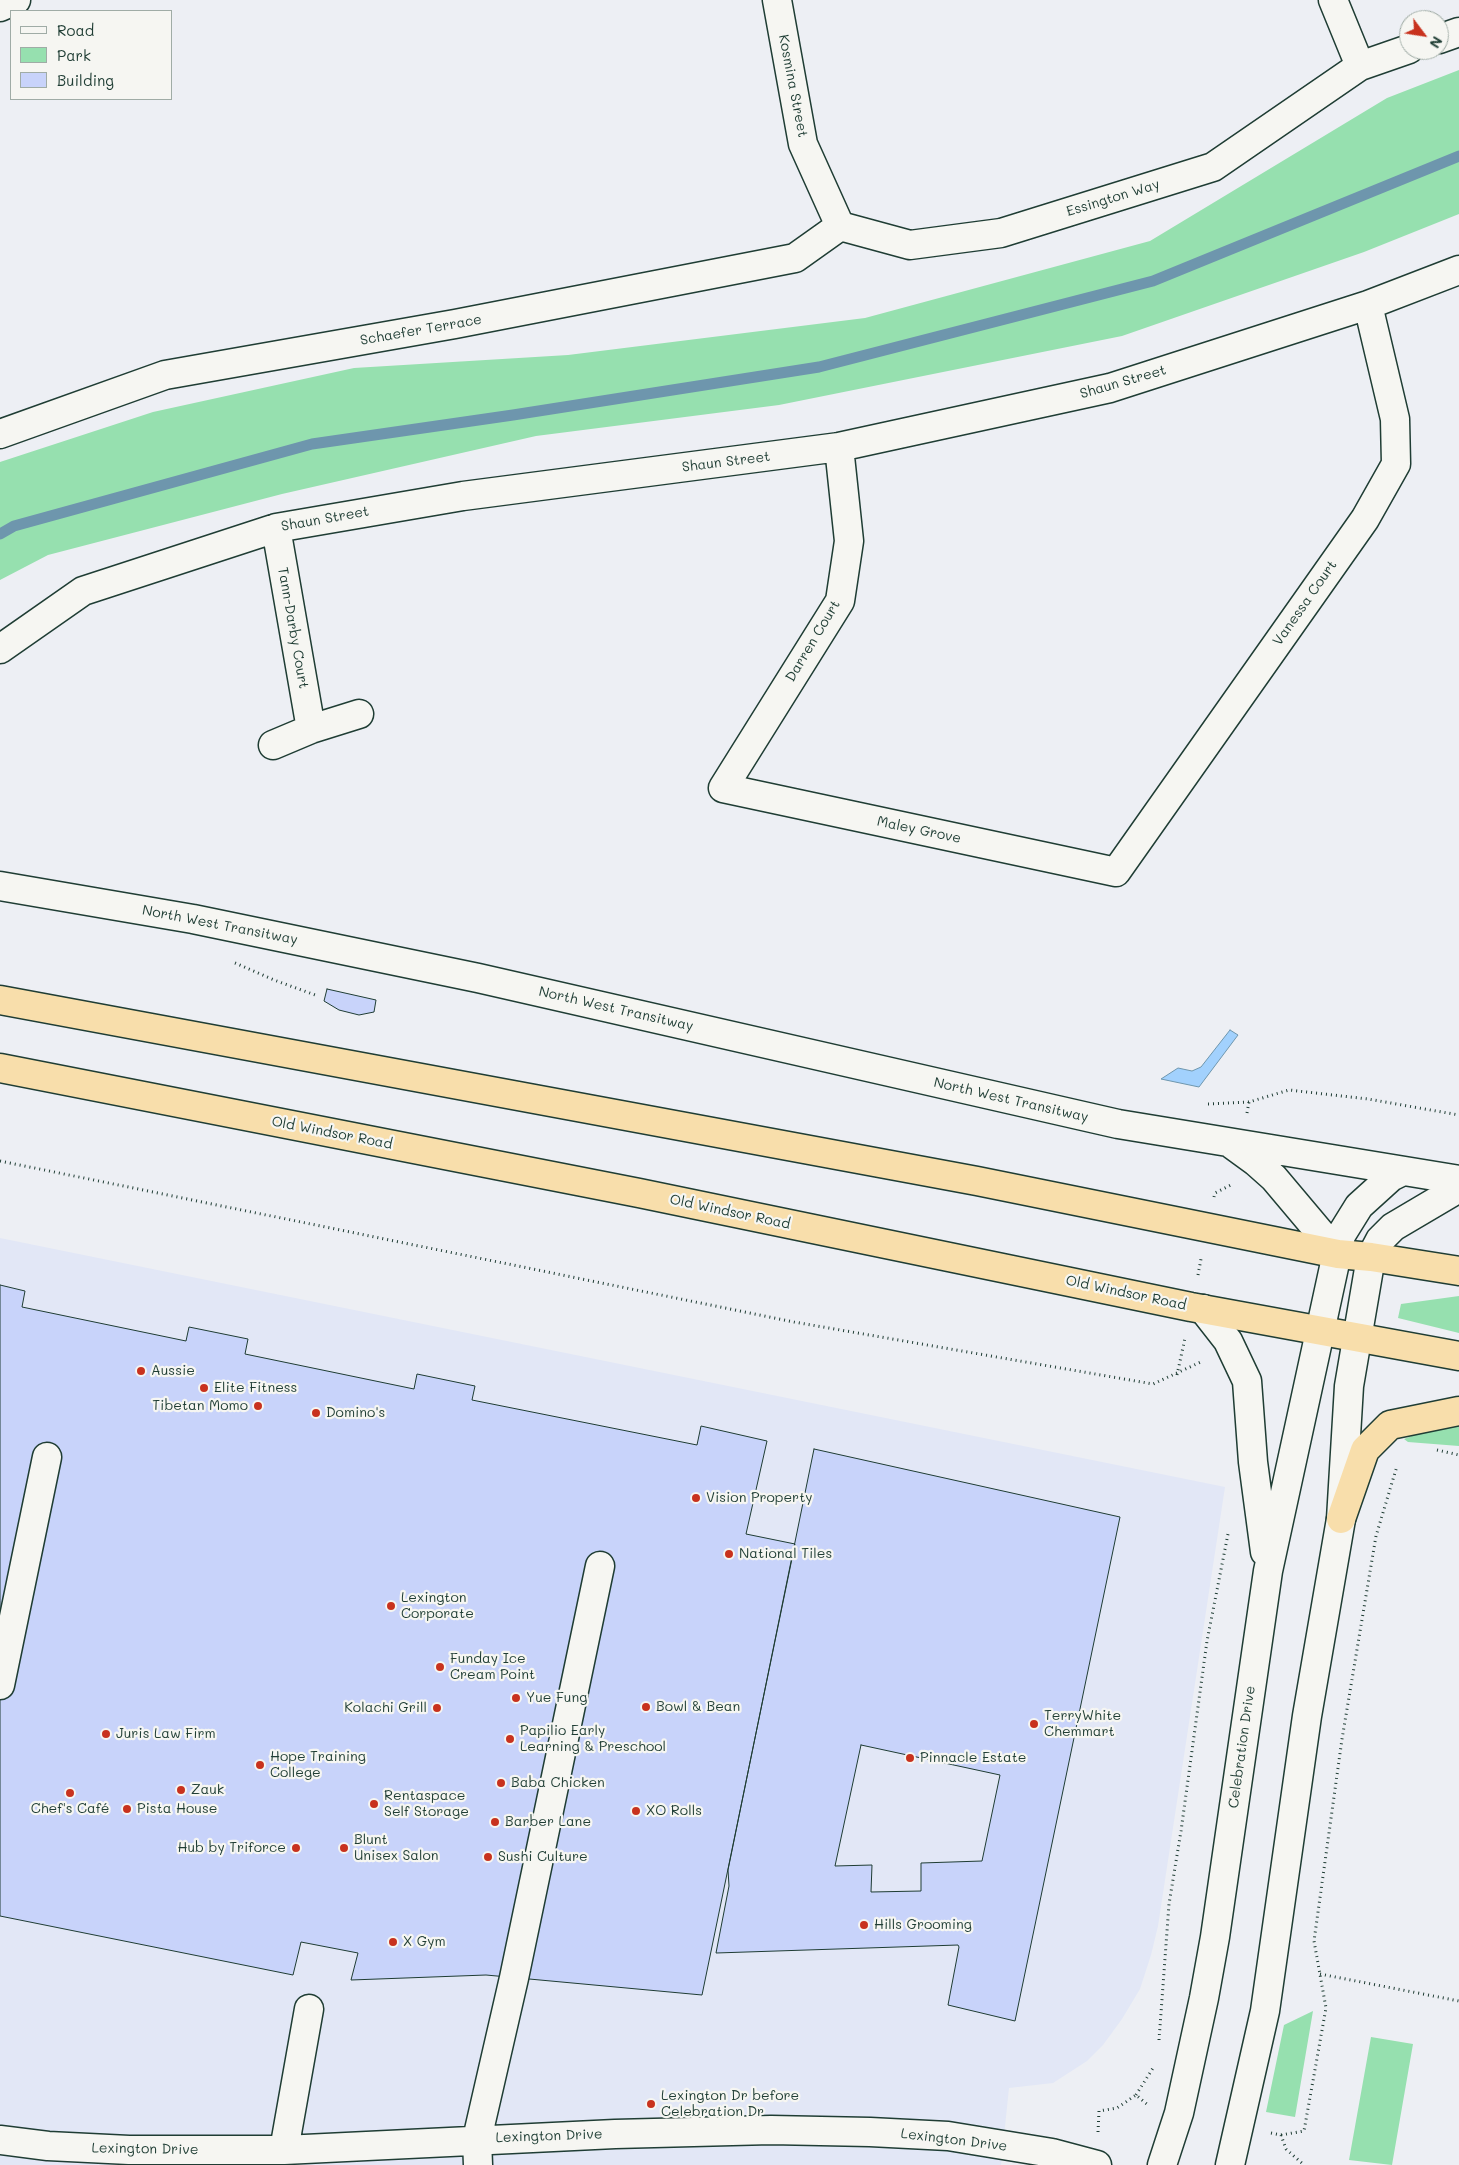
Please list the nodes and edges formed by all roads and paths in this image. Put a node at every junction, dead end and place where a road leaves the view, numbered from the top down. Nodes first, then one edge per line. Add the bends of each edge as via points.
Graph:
1 (16, 0) edge
2 (777, 0) edge
3 (1333, 0) edge
4 (0, 7) edge
5 (1399, 52) edge
6 (1360, 66) junction
7 (840, 226) junction
8 (1459, 270) edge
9 (1368, 305) junction
10 (0, 434) edge
11 (839, 447) junction
12 (276, 528) junction
13 (0, 649) edge
14 (359, 714) dead end
15 (311, 729) junction
16 (273, 745) dead end
17 (723, 788) joint
18 (1116, 872) joint
19 (0, 886) edge
20 (227, 959) dead end
21 (318, 996) dead end
22 (0, 1000) edge
23 (0, 1068) edge
24 (1249, 1102) dead end
25 (1459, 1115) edge
26 (1230, 1144) junction
27 (0, 1161) edge
28 (1403, 1171) junction
29 (1459, 1180) edge
30 (1236, 1183) dead end
31 (1459, 1188) edge
32 (1215, 1193) dead end
33 (1338, 1254) junction
34 (1371, 1257) junction
35 (1459, 1272) edge
36 (1203, 1309) junction
37 (1322, 1329) junction
38 (1357, 1336) junction
39 (1459, 1356) edge
40 (1208, 1359) dead end
41 (1203, 1361) junction
42 (1208, 1364) dead end
43 (1459, 1411) edge
44 (47, 1457) dead end
45 (1398, 1463) dead end
46 (1342, 1519) junction
47 (1229, 1529) dead end
48 (600, 1566) dead end
49 (1268, 1571) junction
50 (0, 1686) edge
51 (1320, 1974) junction
52 (1459, 2001) edge
53 (309, 2009) dead end
54 (1159, 2050) dead end
55 (1154, 2067) dead end
56 (1136, 2095) junction
57 (1148, 2104) dead end
58 (1099, 2128) dead end
59 (1262, 2132) dead end
60 (1281, 2135) junction
61 (0, 2140) edge
62 (284, 2150) junction
63 (477, 2152) edge
64 (1097, 2165) edge
65 (1162, 2165) edge
66 (1230, 2165) edge
67 (1304, 2165) edge

1 - 4 street
2 - 7 street, Kosmina Street via 803,144
3 - 6 street
5 - 6 street, Essington Way
6 - 7 street, Essington Way via 1213,167 1001,233 910,245
7 - 10 street, Schaefer Terrace via 795,258 455,324 165,374
8 - 9 street, Shaun Street
9 - 11 street, Shaun Street via 1110,388
9 - 18 street, Vanessa Court via 1395,419 1396,464 1365,519
11 - 12 street, Shaun Street via 463,496
11 - 17 street, Darren Court via 848,540 840,601
12 - 13 street, Shaun Street via 82,591
12 - 15 street, Tann-Darby Court
14 - 15 street
15 - 16 street
17 - 18 street, Maley Grove
19 - 26 street, North West Transitway via 193,919 478,978 1036,1107
20 - 21 path
22 - 33 highway via 977,1180
23 - 36 highway, Old Windsor Road via 630,1191
24 - 25 path via 1289,1090 1368,1099
26 - 28 street, North West Transitway
26 - 33 street, North West Transitway via 1274,1178
27 - 41 path via 794,1322 1153,1384
28 - 29 street, North West Transitway
28 - 33 street, Celebration Drive via 1391,1177 1359,1206 1341,1234
30 - 32 path
31 - 34 street via 1393,1227 1380,1240
33 - 34 highway
33 - 37 street, Celebration Drive
34 - 35 highway
34 - 38 street
36 - 37 highway, Old Windsor Road
36 - 49 street via 1228,1341 1247,1381 1253,1462
37 - 38 highway, Old Windsor Road
37 - 49 street, Celebration Drive
38 - 39 highway, Old Windsor Road
38 - 46 street via 1349,1386
40 - 41 path
41 - 42 path
43 - 46 highway via 1390,1425 1365,1450
44 - 50 street
45 - 51 path via 1376,1536 1342,1739 1314,1941
46 - 66 street via 1307,1716 1265,2011
47 - 54 path via 1207,1641 1169,1904
48 - 63 street
49 - 65 street, Celebration Drive via 1215,1937 1179,2113
51 - 52 path
51 - 60 path via 1326,2008 1304,2131
53 - 62 street
55 - 56 path
56 - 57 path
56 - 58 path via 1117,2108 1099,2111
59 - 60 path
60 - 67 path via 1286,2149
61 - 62 street, Lexington Drive via 129,2150
62 - 63 street, Lexington Drive
63 - 64 street, Lexington Drive via 702,2131 870,2132 948,2136 1052,2153

